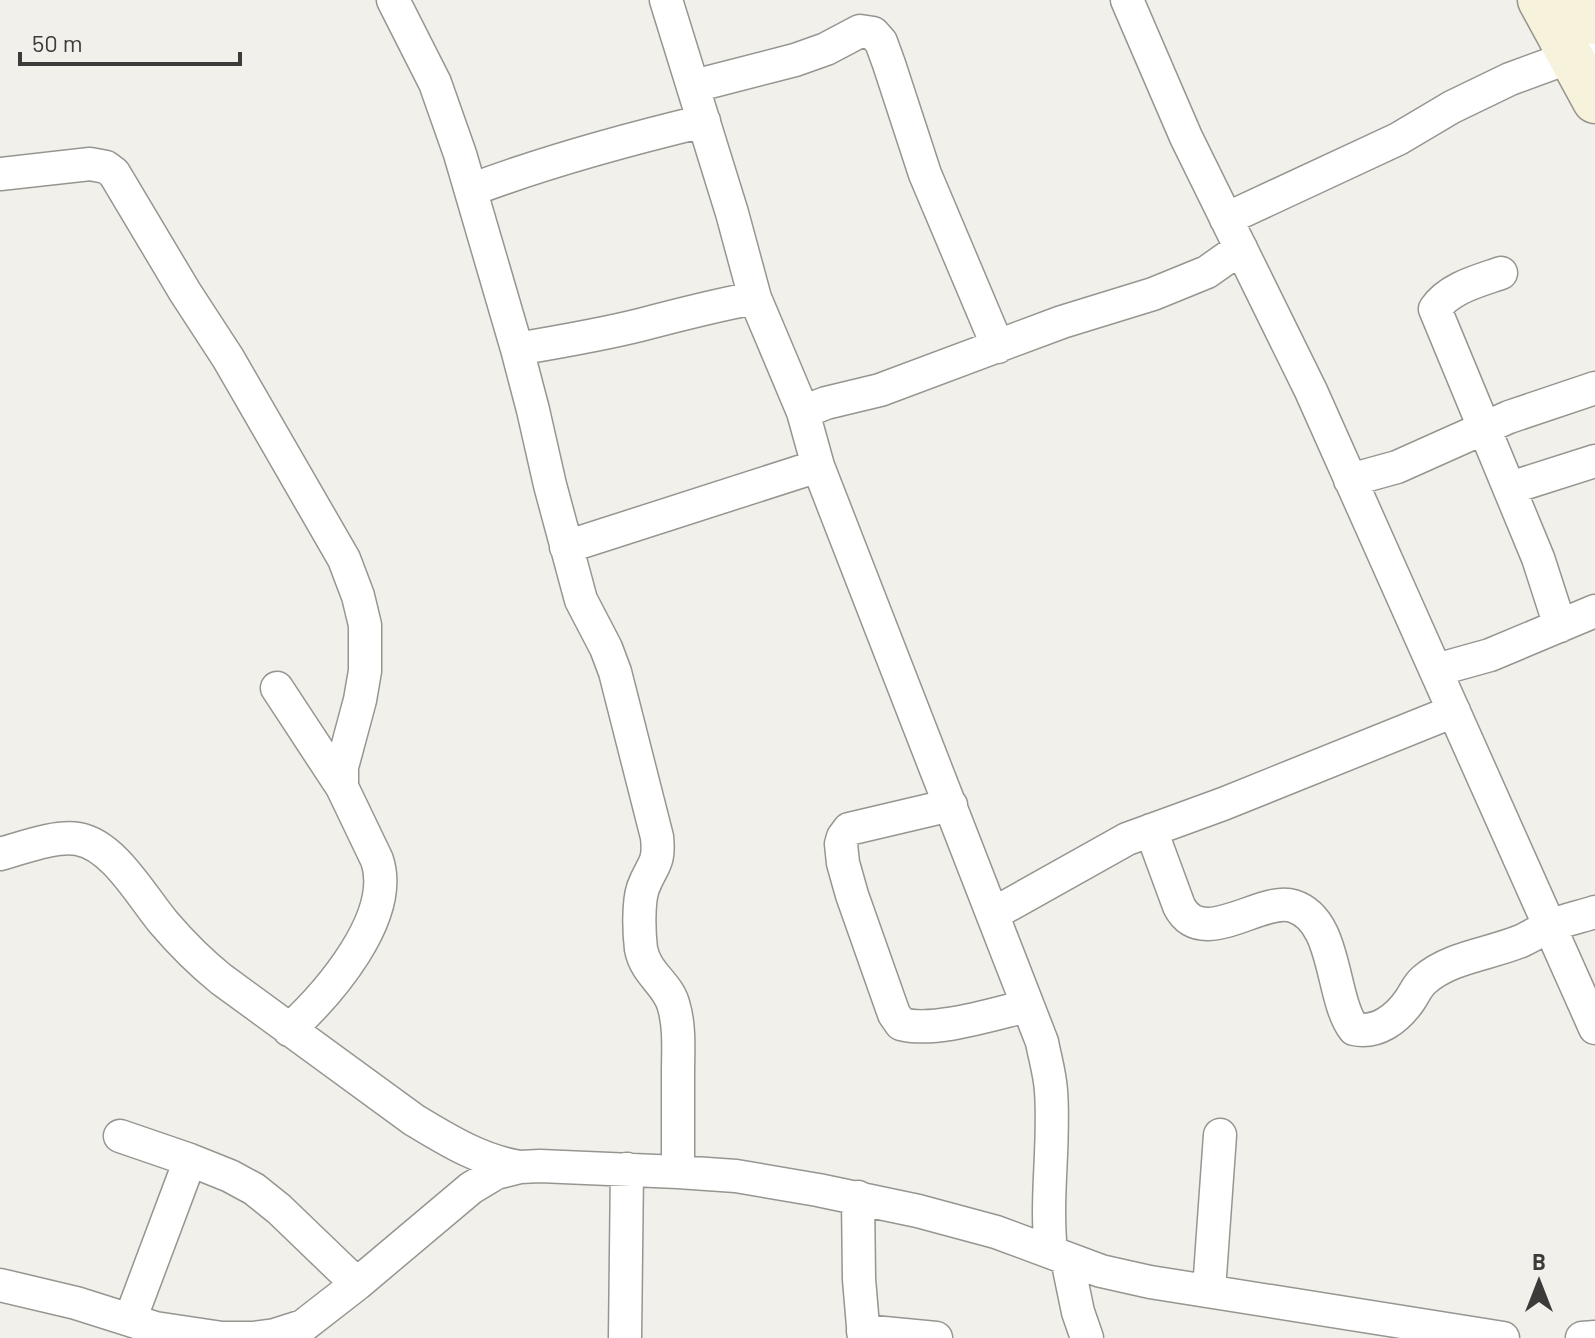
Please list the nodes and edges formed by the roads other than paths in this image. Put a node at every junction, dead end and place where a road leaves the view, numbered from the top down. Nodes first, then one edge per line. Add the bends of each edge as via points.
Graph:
1 (393, 0) edge
2 (666, 0) edge
3 (1127, 0) edge
4 (1540, 0) edge
5 (1583, 0) edge
6 (1587, 41) edge
7 (694, 86) junction
8 (1595, 101) edge
9 (704, 121) junction
10 (0, 174) edge
11 (471, 190) junction
12 (1226, 219) junction
13 (1241, 248) junction
14 (1501, 273) dead end
15 (755, 298) junction
16 (998, 347) junction
17 (517, 349) junction
18 (1595, 388) edge
19 (803, 412) junction
20 (1484, 429) junction
21 (1595, 461) edge
22 (818, 466) junction
23 (1350, 480) junction
24 (1510, 488) junction
25 (566, 547) junction
26 (1595, 611) edge
27 (1560, 626) junction
28 (1436, 670) junction
29 (277, 688) dead end
30 (1454, 711) junction
31 (342, 787) junction
32 (951, 805) junction
33 (1151, 830) junction
34 (0, 854) edge
35 (1595, 912) edge
36 (993, 914) junction
37 (1550, 926) junction
38 (1027, 1006) junction
39 (1595, 1028) edge
40 (289, 1030) junction
41 (1220, 1135) dead end
42 (120, 1136) dead end
43 (190, 1160) junction
44 (520, 1167) junction
45 (627, 1169) junction
46 (678, 1172) junction
47 (858, 1197) junction
48 (1059, 1255) junction
49 (357, 1284) junction
50 (0, 1285) edge
51 (1209, 1290) junction
52 (146, 1329) edge
53 (306, 1332) edge
54 (864, 1334) edge
55 (1595, 1337) edge
56 (625, 1338) edge
57 (936, 1338) edge
58 (1087, 1338) edge
59 (1503, 1338) edge
60 (1582, 1338) edge

1 - 11 street via 435,83
2 - 7 street
3 - 12 street
4 - 6 main road
5 - 6 main road
6 - 8 main road
6 - 12 street via 1398,139
7 - 9 street
7 - 16 street via 795,60 860,31 873,33 881,42 925,174
9 - 11 street via 616,142
9 - 15 street
10 - 31 street via 90,164 114,173 336,543 365,625 365,671
11 - 17 street
12 - 13 street
13 - 16 street via 1207,272 1153,294
13 - 23 street
14 - 20 street via 1465,285 1435,309
15 - 17 street
15 - 19 street
16 - 19 street
17 - 25 street
18 - 20 street
19 - 22 street
20 - 23 street via 1397,467
20 - 24 street
21 - 24 street
22 - 25 street
22 - 32 street
23 - 28 street
24 - 27 street
25 - 46 street via 581,600 615,672 657,837 658,859 640,902 641,949 675,1010
26 - 27 street
27 - 28 street
28 - 30 street
29 - 31 street
30 - 33 street
30 - 37 street
31 - 40 street via 381,870 381,886 354,956
32 - 36 street
32 - 38 street via 849,829 841,844 852,895 894,1014 906,1026 928,1025
33 - 36 street
33 - 37 street via 1179,906 1189,919 1230,920 1279,905 1304,911 1319,928 1354,1029 1375,1029 1390,1021 1438,970
34 - 40 street via 65,838 102,849 197,959
35 - 37 street
36 - 38 street
37 - 39 street
38 - 48 street via 1042,1042 1052,1093 1048,1226
40 - 44 street via 439,1136 484,1158
41 - 51 street
42 - 43 street
43 - 49 street via 254,1189
43 - 52 street
44 - 45 street
44 - 49 street via 471,1188
45 - 46 street
45 - 56 street
46 - 47 street via 736,1176
47 - 48 street via 996,1232
47 - 54 street
48 - 51 street via 1113,1274
48 - 58 street
49 - 53 street
50 - 52 street via 76,1303
51 - 59 street
52 - 53 street via 222,1338
54 - 57 street
55 - 60 street

